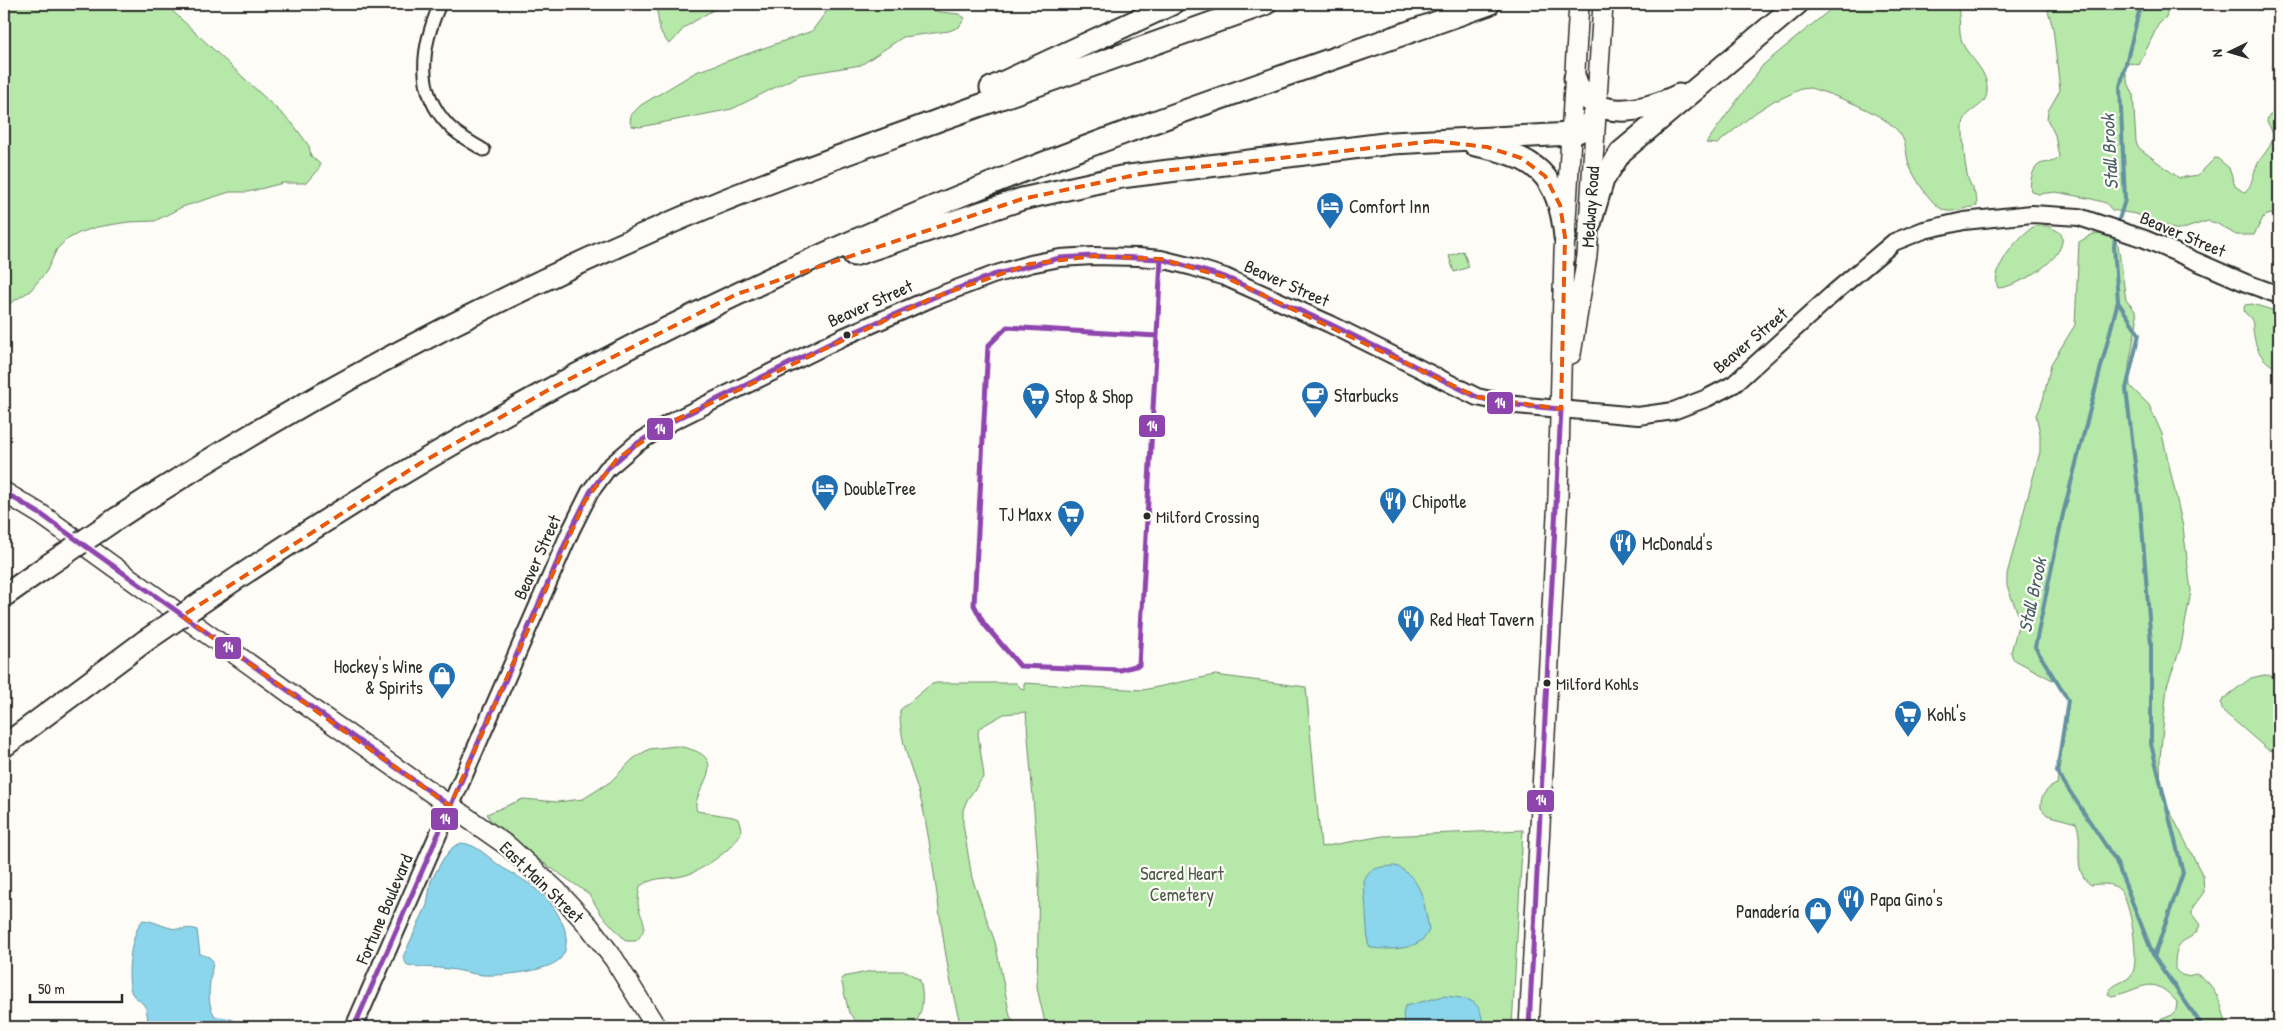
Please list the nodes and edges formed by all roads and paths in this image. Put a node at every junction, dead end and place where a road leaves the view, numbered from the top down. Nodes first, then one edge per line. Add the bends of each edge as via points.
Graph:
1 (440, 4) edge
2 (1172, 4) edge
3 (1265, 4) edge
4 (1489, 4) edge
5 (1579, 4) edge
6 (1603, 4) edge
7 (1797, 4) edge
8 (1710, 76) junction
9 (1575, 78) junction
10 (1597, 106) junction
11 (1571, 134) junction
12 (1415, 142) junction
13 (484, 150) dead end
14 (852, 152) junction
15 (1590, 224) junction
16 (1565, 237) junction
17 (737, 294) junction
18 (2279, 295) edge
19 (1561, 409) junction
20 (4, 492) edge
21 (4, 596) edge
22 (4, 746) edge
23 (450, 806) junction
24 (354, 1027) edge
25 (656, 1027) edge
26 (1529, 1027) edge

1 - 13 street via 425,42 425,80 431,98 450,127
2 - 14 highway
3 - 14 highway
4 - 17 highway via 1027,170 894,224
5 - 9 main road, Medway Road
6 - 10 main road, Medway Road
7 - 8 highway
8 - 10 highway via 1681,94 1652,106 1613,110
8 - 15 highway via 1616,158 1603,180
9 - 10 highway via 1585,97
9 - 11 main road, Medway Road
10 - 11 highway via 1588,126
10 - 15 main road, Medway Road
11 - 12 highway
11 - 16 main road, Medway Road
12 - 16 highway via 1474,145 1526,160 1545,176 1555,190
12 - 17 highway via 1166,170 1083,184 976,214
14 - 21 highway, bridge via 699,211 517,293 352,378 116,519
15 - 19 main road, Medway Road via 1584,282
16 - 19 main road, Medway Road
17 - 22 highway, bridge via 525,403 372,492 218,591
18 - 19 main road, Beaver Street via 2116,228 2079,217 2032,214 1964,221 1924,230 1894,242 1740,379 1707,398 1673,412 1638,416
19 - 23 main road, Beaver Street via 1503,404 1477,397 1330,324 1225,277 1161,259 1060,258 992,275 852,333 721,396 652,433 612,464 594,485 570,530
19 - 26 main road, Medway Road
20 - 23 main road, East Main Street
23 - 24 main road, Fortune Boulevard
23 - 25 main road, East Main Street via 510,847 556,890 614,959

